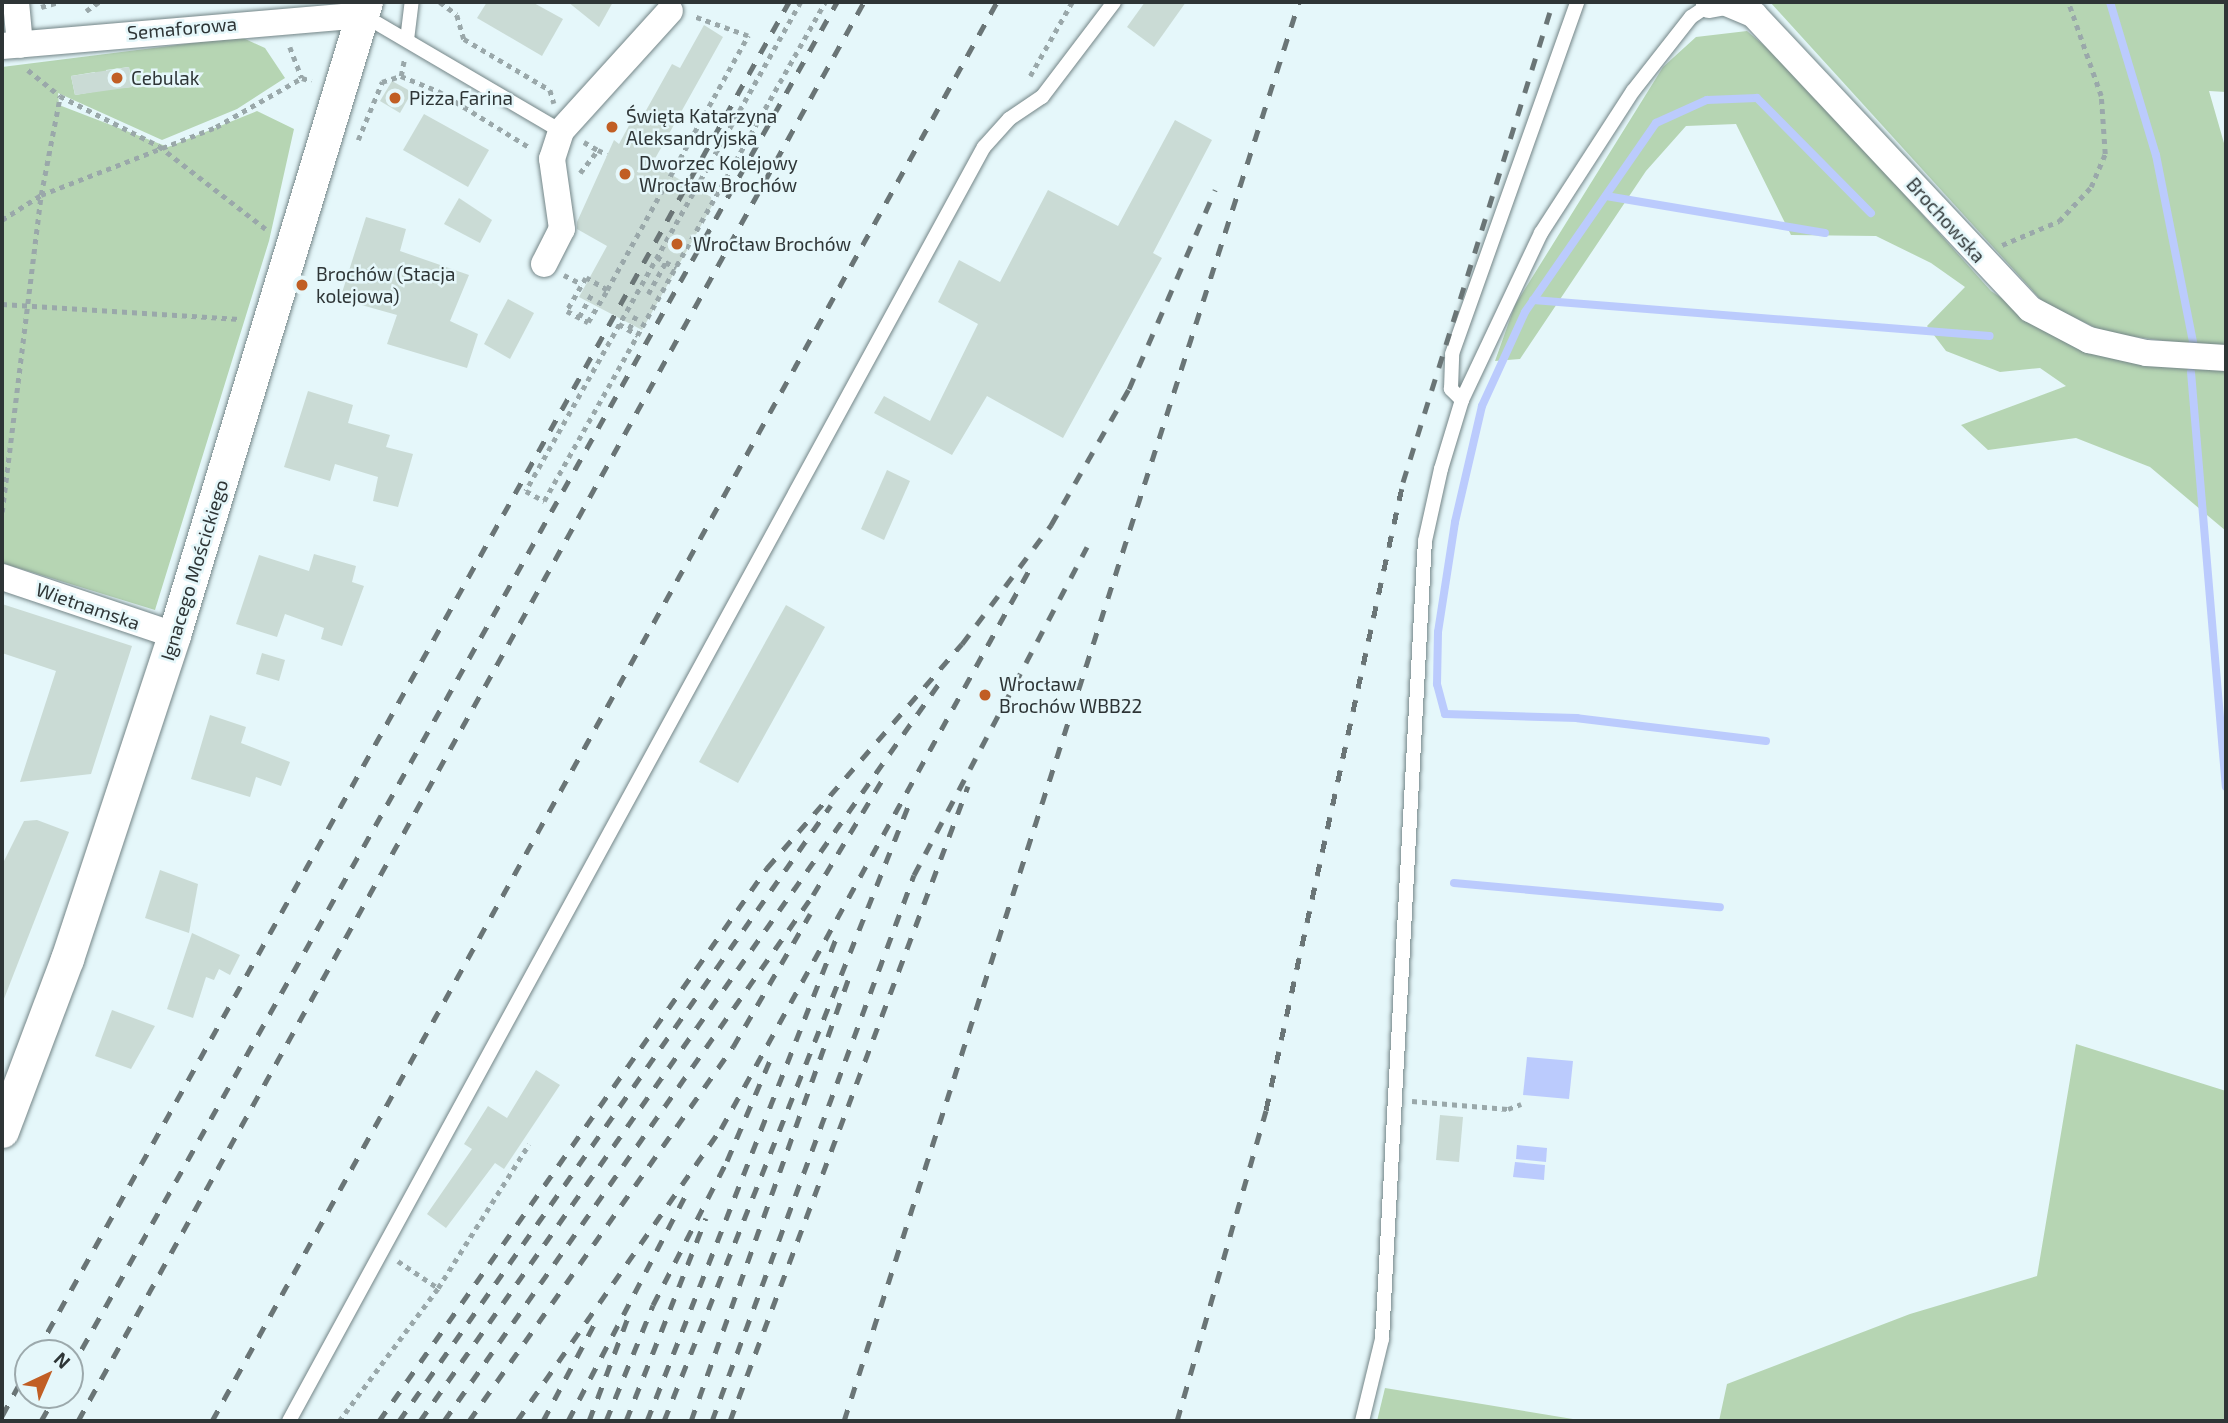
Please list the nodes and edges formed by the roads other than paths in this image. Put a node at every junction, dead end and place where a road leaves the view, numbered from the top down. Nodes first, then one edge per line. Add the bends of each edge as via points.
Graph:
1 (412, 2) edge
2 (1114, 2) edge
3 (1577, 2) edge
4 (1705, 4) edge
5 (26, 5) edge
6 (364, 8) edge
7 (670, 12) road end
8 (407, 40) junction
9 (11, 46) edge
10 (561, 131) junction
11 (544, 264) dead end
12 (2226, 358) edge
13 (1462, 400) junction
14 (2, 577) edge
15 (174, 635) junction
16 (8, 1098) edge
17 (2, 1131) edge
18 (289, 1421) edge
19 (1362, 1421) edge

1 - 8 lane
2 - 18 lane via 1042,97 984,148
3 - 13 lane via 1452,354 1451,389
4 - 12 street, Brochowska via 1724,2 1754,15 2030,309 2090,340 2146,353
4 - 13 lane via 1633,91 1562,198 1503,304
5 - 9 street
6 - 8 lane
6 - 9 street, Semaforowa
6 - 15 street, Ignacego Mościckiego
7 - 10 street
8 - 10 lane
10 - 11 street via 552,159 562,229
13 - 19 lane via 1425,541 1382,1339
14 - 15 street, Wietnamska
15 - 16 street, Ignacego Mościckiego
16 - 17 street, Ignacego Mościckiego

